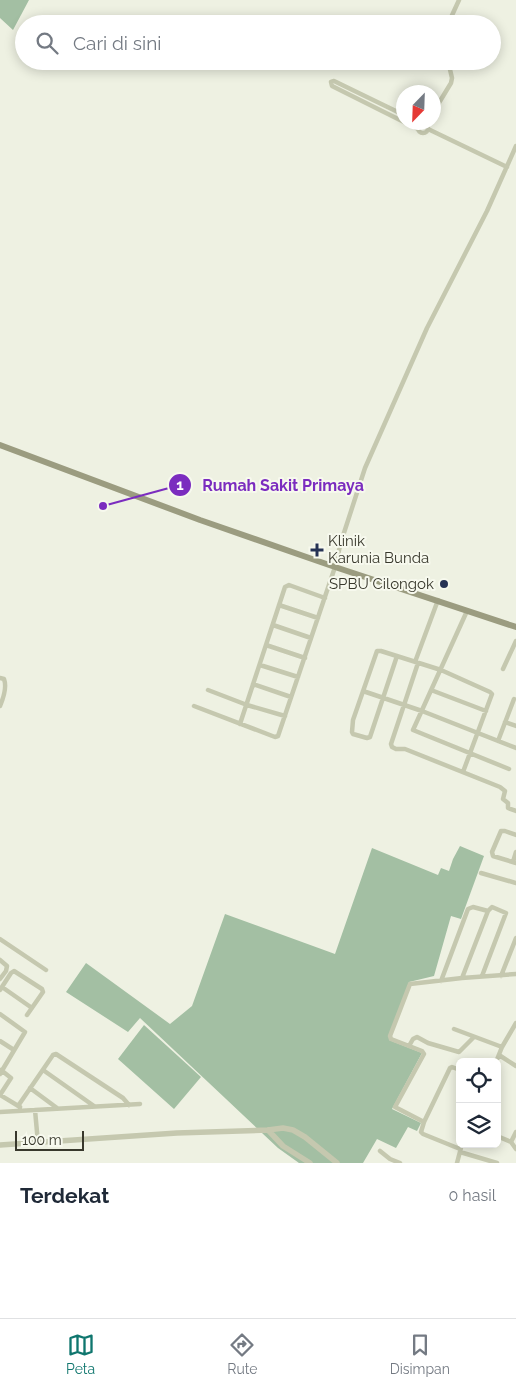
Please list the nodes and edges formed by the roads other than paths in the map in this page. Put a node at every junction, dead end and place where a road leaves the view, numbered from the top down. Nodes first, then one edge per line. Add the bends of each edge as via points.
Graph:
1 (459, 0) edge
2 (452, 15) edge
3 (450, 70) edge
4 (441, 99) edge
5 (396, 111) edge
6 (396, 118) edge
7 (430, 130) edge
8 (516, 146) edge
9 (506, 167) junction
10 (0, 444) edge
11 (335, 567) junction
12 (325, 598) junction
13 (438, 600) junction
14 (279, 606) junction
15 (467, 610) junction
16 (318, 618) junction
17 (273, 625) junction
18 (516, 627) edge
19 (311, 638) junction
20 (516, 641) edge
21 (266, 645) junction
22 (514, 652) edge
23 (397, 656) junction
24 (305, 658) junction
25 (417, 662) junction
26 (260, 665) junction
27 (503, 669) dead end
28 (441, 670) junction
29 (298, 677) junction
30 (0, 678) edge
31 (253, 684) junction
32 (208, 690) dead end
33 (431, 690) junction
34 (363, 691) junction
35 (292, 696) junction
36 (384, 698) junction
37 (514, 699) dead end
38 (1, 700) edge
39 (246, 705) junction
40 (404, 705) junction
41 (0, 706) edge
42 (194, 706) dead end
43 (422, 711) junction
44 (486, 711) junction
45 (285, 716) junction
46 (506, 722) junction
47 (240, 724) junction
48 (516, 726) edge
49 (478, 734) junction
50 (498, 742) junction
51 (516, 748) edge
52 (471, 753) junction
53 (509, 769) dead end
54 (463, 772) junction
55 (516, 811) edge
56 (516, 835) edge
57 (516, 852) edge
58 (514, 862) edge
59 (481, 873) dead end
60 (516, 883) edge
61 (488, 911) junction
62 (516, 938) edge
63 (0, 939) edge
64 (0, 960) edge
65 (46, 970) dead end
66 (516, 974) edge
67 (482, 976) junction
68 (501, 976) junction
69 (462, 978) junction
70 (0, 980) edge
71 (441, 980) junction
72 (1, 988) edge
73 (32, 1008) junction
74 (0, 1014) edge
75 (27, 1015) dead end
76 (516, 1024) edge
77 (454, 1029) dead end
78 (474, 1037) junction
79 (0, 1040) edge
80 (409, 1046) junction
81 (502, 1047) junction
82 (14, 1050) junction
83 (499, 1056) joint
84 (516, 1066) edge
85 (456, 1068) edge
86 (43, 1070) junction
87 (1, 1071) edge
88 (30, 1088) junction
89 (0, 1095) edge
90 (129, 1104) junction
91 (140, 1104) dead end
92 (94, 1106) junction
93 (20, 1108) junction
94 (57, 1108) junction
95 (35, 1110) junction
96 (0, 1112) edge
97 (424, 1122) junction
98 (268, 1130) junction
99 (516, 1132) edge
100 (501, 1138) edge
101 (511, 1142) junction
102 (38, 1143) junction
103 (0, 1145) edge
104 (461, 1149) edge
105 (516, 1150) edge
106 (380, 1151) dead end
107 (310, 1163) edge
108 (338, 1163) edge
109 (400, 1163) edge
110 (457, 1163) edge
111 (497, 1163) edge

1 - 2 street
3 - 4 street via 451,83
5 - 6 street via 331,82 332,86
7 - 9 street
8 - 9 street
9 - 11 street via 427,328 365,468
10 - 11 main road
11 - 12 street
11 - 13 main road
12 - 14 street via 289,585
12 - 16 street
13 - 15 main road
13 - 25 street
14 - 16 street
14 - 17 street
15 - 18 main road
15 - 28 street
16 - 19 street
17 - 19 street
17 - 21 street
19 - 24 street
20 - 22 street
21 - 24 street
21 - 26 street
22 - 27 street
23 - 25 street
23 - 34 street via 377,651
23 - 36 street
24 - 29 street
25 - 28 street
25 - 40 street
26 - 29 street
26 - 31 street
28 - 33 street
28 - 44 street via 492,693
29 - 35 street
30 - 38 street via 6,681
31 - 35 street
31 - 39 street
32 - 39 street
33 - 43 street
33 - 44 street
34 - 36 street
34 - 36 street via 351,730 353,734 370,737
35 - 45 street
36 - 40 street
37 - 46 street
38 - 41 street
39 - 45 street
39 - 47 street
40 - 43 street
40 - 54 street via 392,747
42 - 47 street
43 - 49 street
43 - 52 street via 413,730
44 - 49 street
45 - 47 street via 275,737
46 - 48 street
46 - 50 street
49 - 50 street
49 - 52 street
50 - 51 street
52 - 53 street
52 - 54 street
54 - 55 street via 500,787 505,791 503,799 508,808
56 - 58 street via 501,831 492,852 493,856
57 - 58 street
59 - 60 street
61 - 67 street via 492,908 506,914
61 - 69 street
61 - 71 street via 473,906 468,909
62 - 68 street
63 - 65 street
64 - 70 street via 7,968
66 - 68 street
67 - 68 street
67 - 69 street
69 - 71 street
71 - 80 street via 410,984 390,1036
72 - 73 street
72 - 73 street via 14,971 42,989
73 - 75 street
74 - 82 street via 25,1032
76 - 81 street
77 - 78 street
78 - 80 street via 459,1052 418,1037
78 - 81 street
79 - 82 street
80 - 97 street via 422,1051 424,1057 395,1107
81 - 83 street
82 - 87 street
83 - 84 street
85 - 97 street via 450,1068
86 - 88 street
86 - 90 street via 58,1054
86 - 92 street
87 - 89 street via 11,1078
88 - 93 street
88 - 94 street
89 - 93 street
90 - 91 street
90 - 92 street
92 - 94 street
93 - 95 street
93 - 96 street
94 - 95 street
95 - 102 street
97 - 104 street via 423,1134
98 - 102 street
98 - 107 street via 283,1146
98 - 108 street via 293,1130
99 - 101 street
100 - 101 street
101 - 105 street
102 - 103 street
104 - 110 street
104 - 111 street
106 - 109 street

